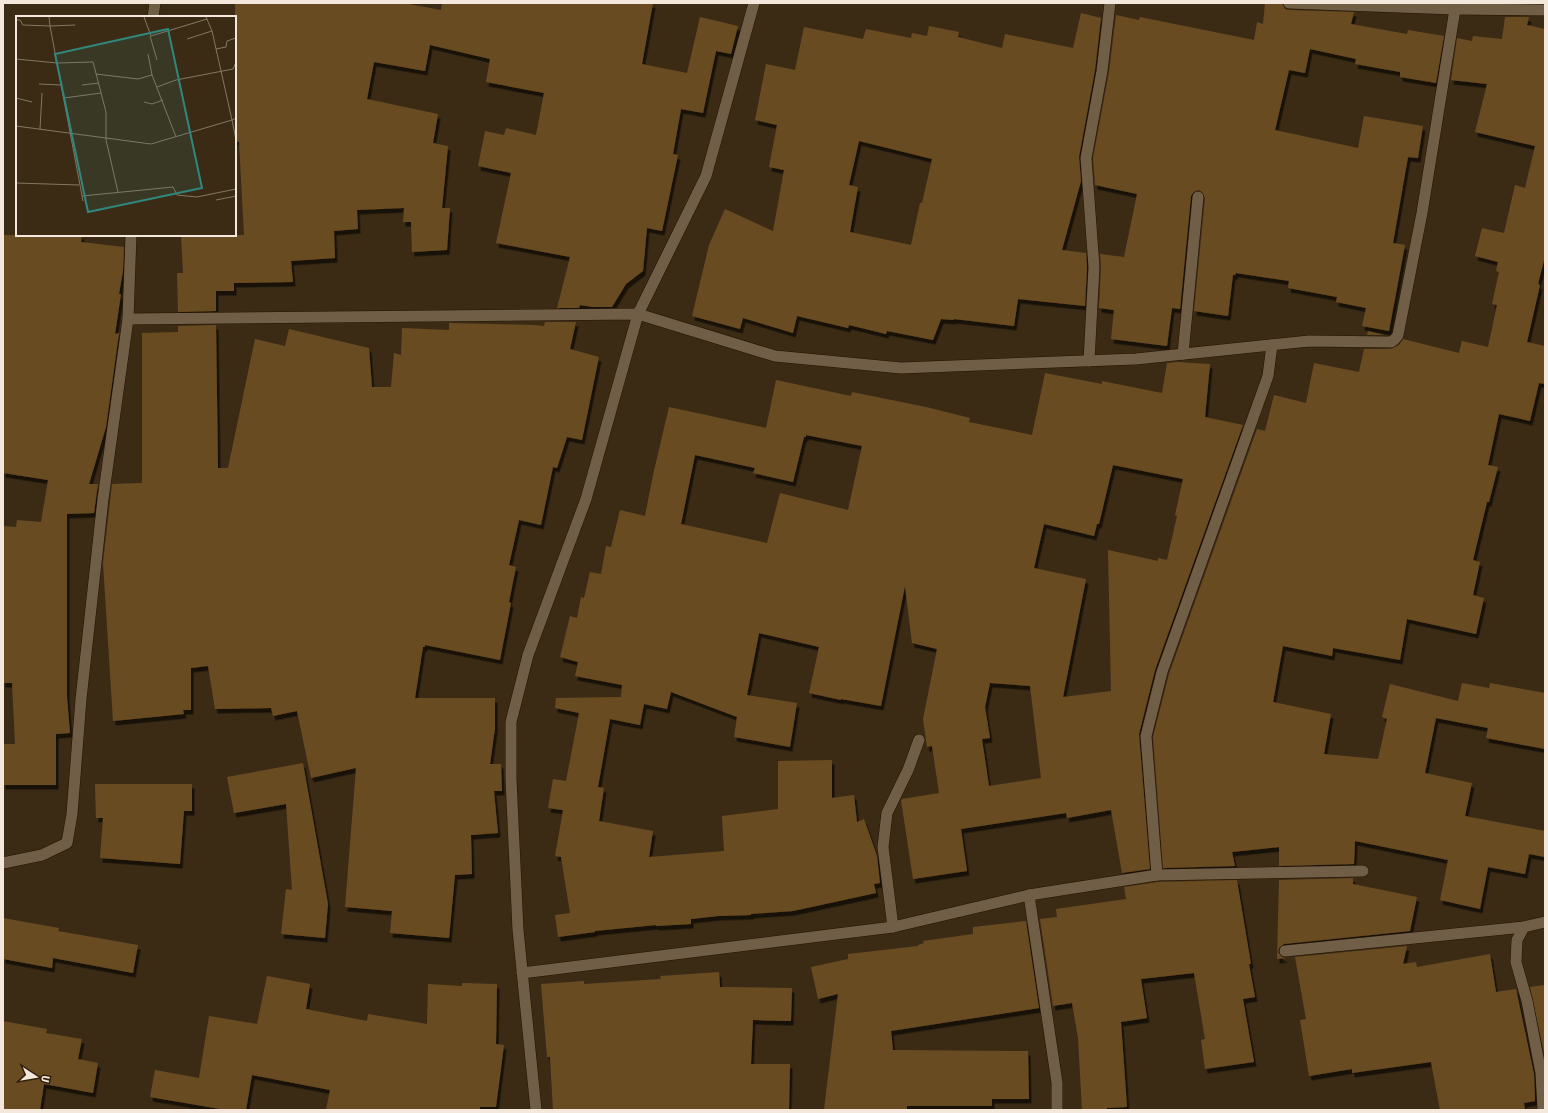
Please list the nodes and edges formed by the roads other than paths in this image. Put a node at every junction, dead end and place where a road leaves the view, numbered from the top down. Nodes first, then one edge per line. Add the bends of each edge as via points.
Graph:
1 (155, 3) edge
2 (754, 3) edge
3 (1110, 3) edge
4 (1289, 3) edge
5 (1455, 6) edge
6 (1545, 10) edge
7 (153, 16) edge
8 (1198, 197) dead end
9 (132, 236) edge
10 (638, 314) junction
11 (128, 319) junction
12 (1272, 345) junction
13 (1183, 354) junction
14 (1089, 361) junction
15 (919, 740) dead end
16 (3, 862) edge
17 (1363, 871) dead end
18 (1157, 875) junction
19 (1029, 895) junction
20 (1545, 922) edge
21 (893, 927) junction
22 (1524, 927) junction
23 (1285, 951) dead end
24 (522, 973) junction
25 (536, 1110) edge
26 (1057, 1110) edge
27 (1543, 1110) edge

1 - 7 street
2 - 10 street via 706,176
3 - 14 street via 1102,71 1086,158 1094,267
4 - 5 street
5 - 6 street
5 - 12 street via 1440,109 1398,335 1391,342 1309,342
8 - 13 street
9 - 11 street
10 - 11 street
10 - 14 street via 775,356 900,368
10 - 24 street via 586,499 528,655 511,722 511,787
11 - 16 street via 103,499 67,843 42,855
12 - 13 street
12 - 18 street via 1268,376 1162,672 1146,736
13 - 14 street
15 - 21 street via 887,813 883,848
17 - 18 street
18 - 19 street
19 - 21 street
19 - 26 street via 1057,1083
20 - 22 street
21 - 24 street
22 - 23 street
22 - 27 street via 1517,940 1516,962 1540,1066
24 - 25 street

